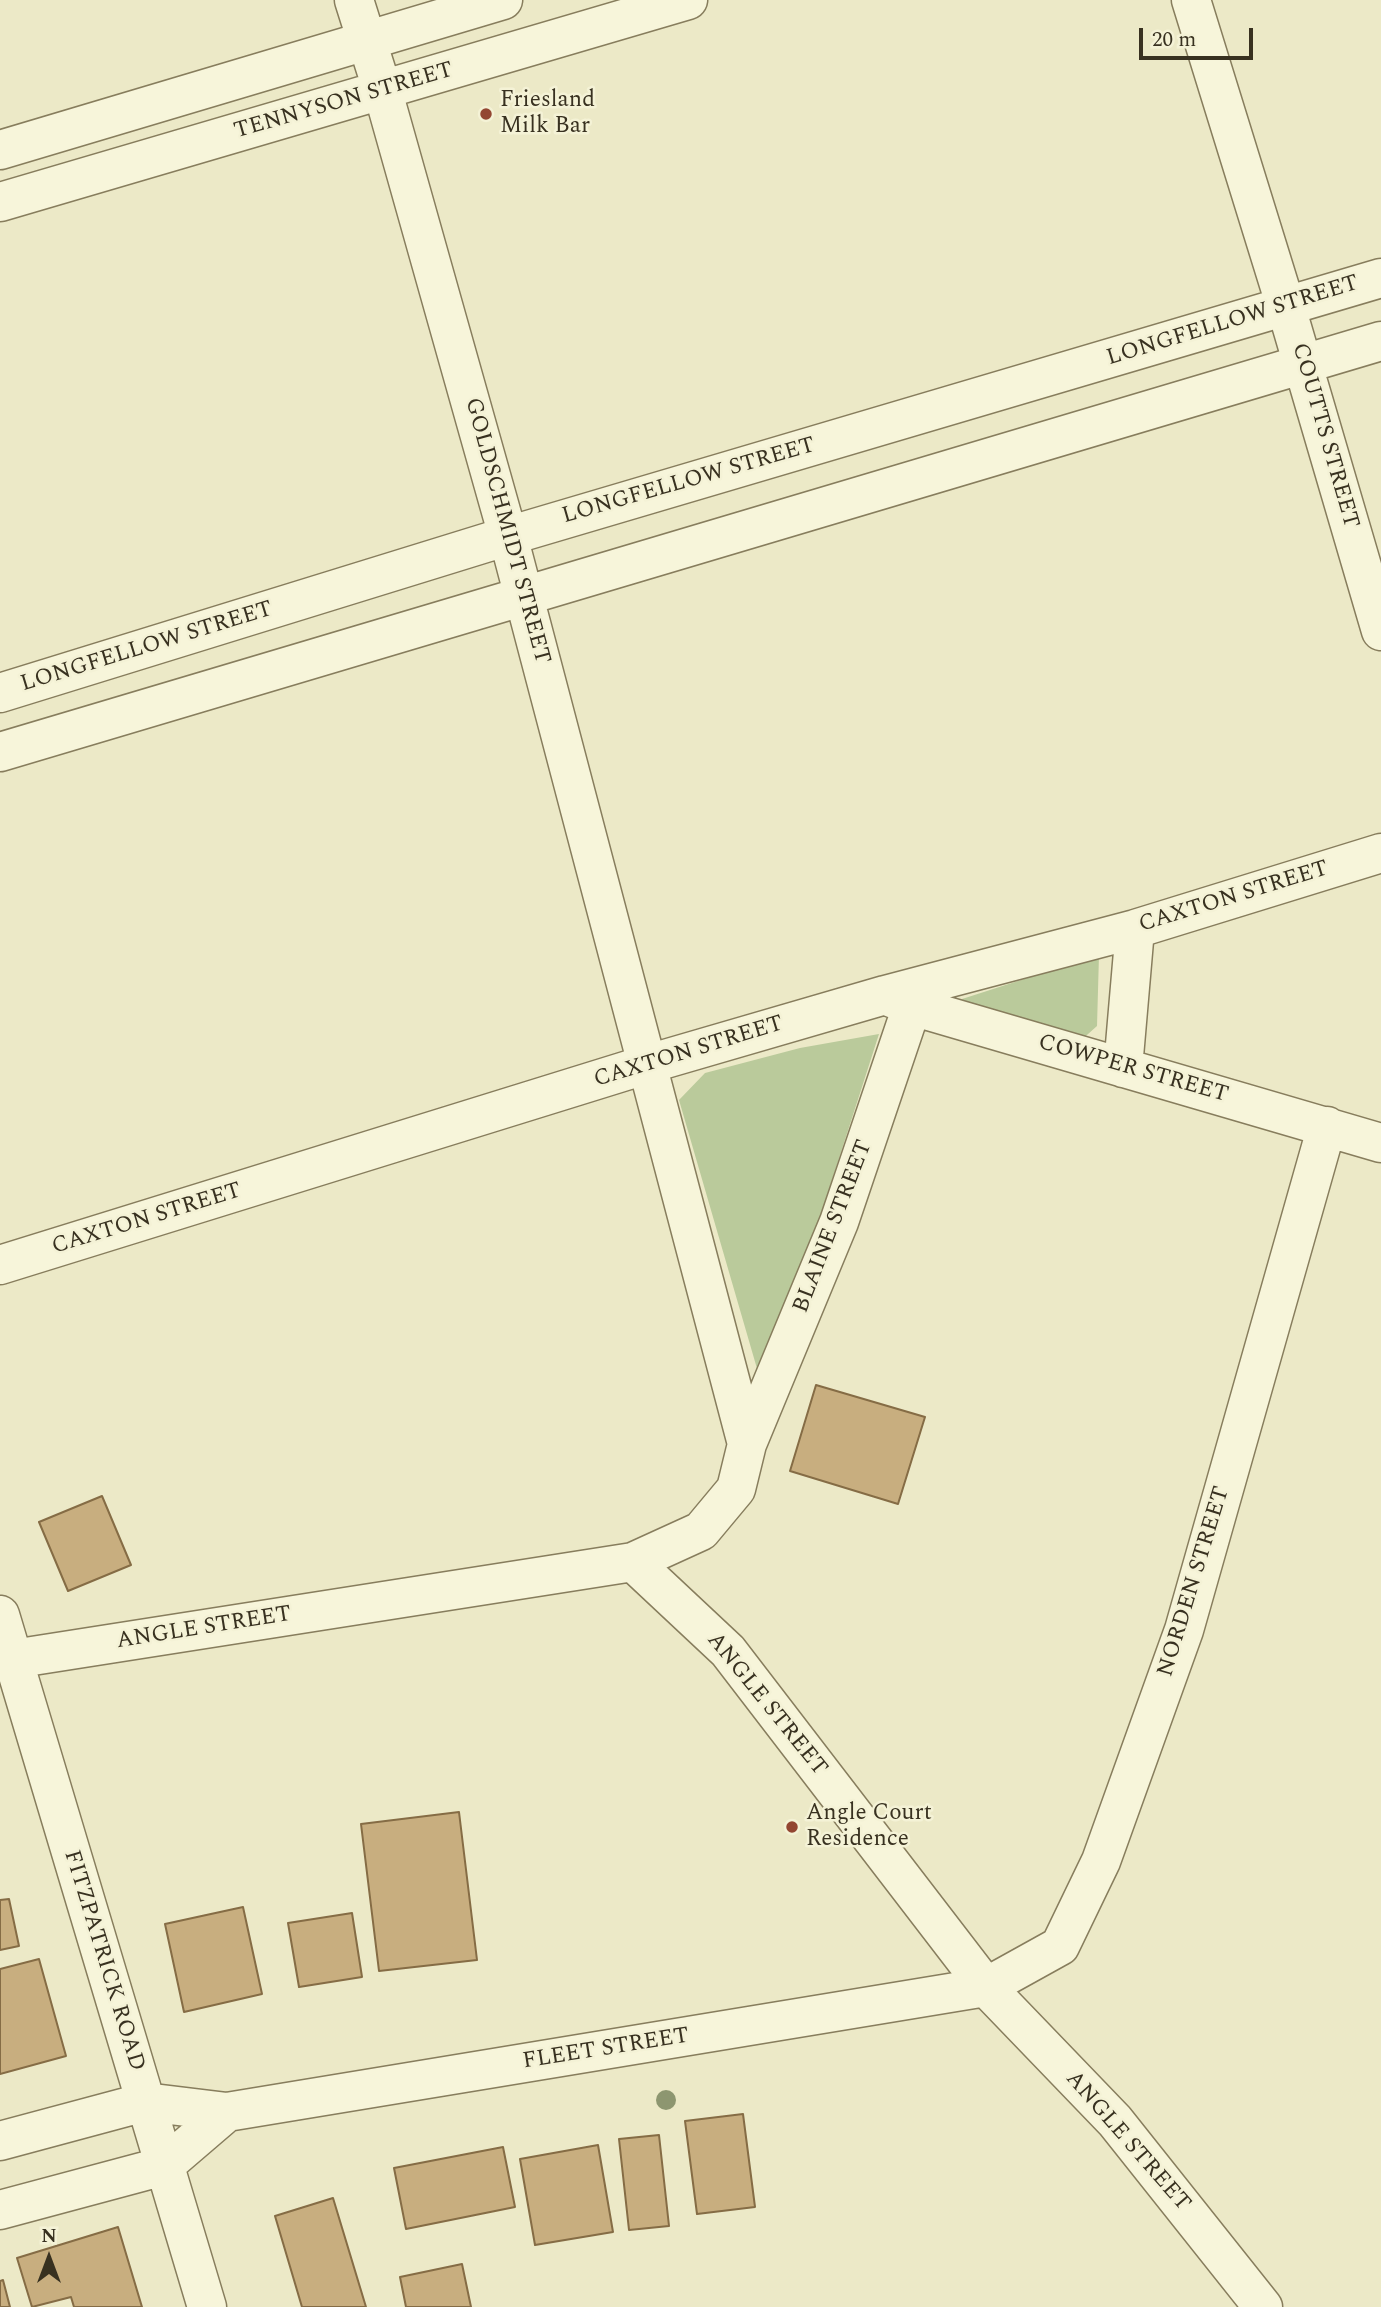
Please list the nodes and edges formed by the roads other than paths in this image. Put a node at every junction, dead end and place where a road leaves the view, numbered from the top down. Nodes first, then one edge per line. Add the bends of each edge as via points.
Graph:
1 (354, 0) edge
2 (503, 0) edge
3 (688, 0) edge
4 (1191, 0) edge
5 (367, 40) junction
6 (383, 92) junction
7 (0, 150) edge
8 (0, 202) edge
9 (1381, 278) edge
10 (1286, 307) junction
11 (1381, 341) edge
12 (1302, 364) junction
13 (508, 536) junction
14 (525, 598) junction
15 (1381, 631) edge
16 (0, 693) edge
17 (0, 752) edge
18 (1381, 853) edge
19 (1135, 929) junction
20 (899, 1001) junction
21 (648, 1064) junction
22 (1123, 1068) junction
23 (1327, 1126) junction
24 (1381, 1143) edge
25 (0, 1265) edge
26 (747, 1444) junction
27 (633, 1562) junction
28 (0, 1615) edge
29 (13, 1659) junction
30 (986, 1987) junction
31 (145, 2102) junction
32 (227, 2112) junction
33 (0, 2141) edge
34 (163, 2166) junction
35 (0, 2210) edge
36 (208, 2307) edge
37 (1263, 2307) edge

1 - 5 street, GOLDSCHMIDT STREET
2 - 5 street
3 - 6 street, TENNYSON STREET
4 - 10 street, COUTTS STREET
5 - 6 street, GOLDSCHMIDT STREET
5 - 7 street
6 - 8 street, TENNYSON STREET
6 - 13 street, GOLDSCHMIDT STREET
9 - 10 street, LONGFELLOW STREET
10 - 12 street, COUTTS STREET
10 - 13 street, LONGFELLOW STREET
11 - 12 street
12 - 14 street
12 - 15 street, COUTTS STREET
13 - 14 street, GOLDSCHMIDT STREET
13 - 16 street, LONGFELLOW STREET
14 - 17 street
14 - 21 street, GOLDSCHMIDT STREET
18 - 19 street, CAXTON STREET
19 - 20 street, CAXTON STREET
19 - 22 street
20 - 21 street, CAXTON STREET
20 - 22 street, COWPER STREET
20 - 26 street, BLAINE STREET via 839,1222
21 - 25 street, CAXTON STREET
21 - 26 street, BLAINE STREET
22 - 23 street, COWPER STREET
23 - 24 street, COWPER STREET
23 - 30 street, NORDEN STREET via 1184,1630 1101,1861 1060,1946
26 - 27 street, BLAINE STREET via 736,1489 701,1531
27 - 29 street, ANGLE STREET
27 - 30 street, ANGLE STREET via 728,1651
28 - 29 street, FITZPATRICK ROAD
29 - 31 street, FITZPATRICK ROAD
30 - 32 street, FLEET STREET
30 - 37 street, ANGLE STREET via 1115,2121
31 - 32 street, FLEET STREET
31 - 33 street, FLEET STREET
31 - 34 street, FITZPATRICK ROAD
32 - 34 street
34 - 35 street
34 - 36 street, FITZPATRICK ROAD

